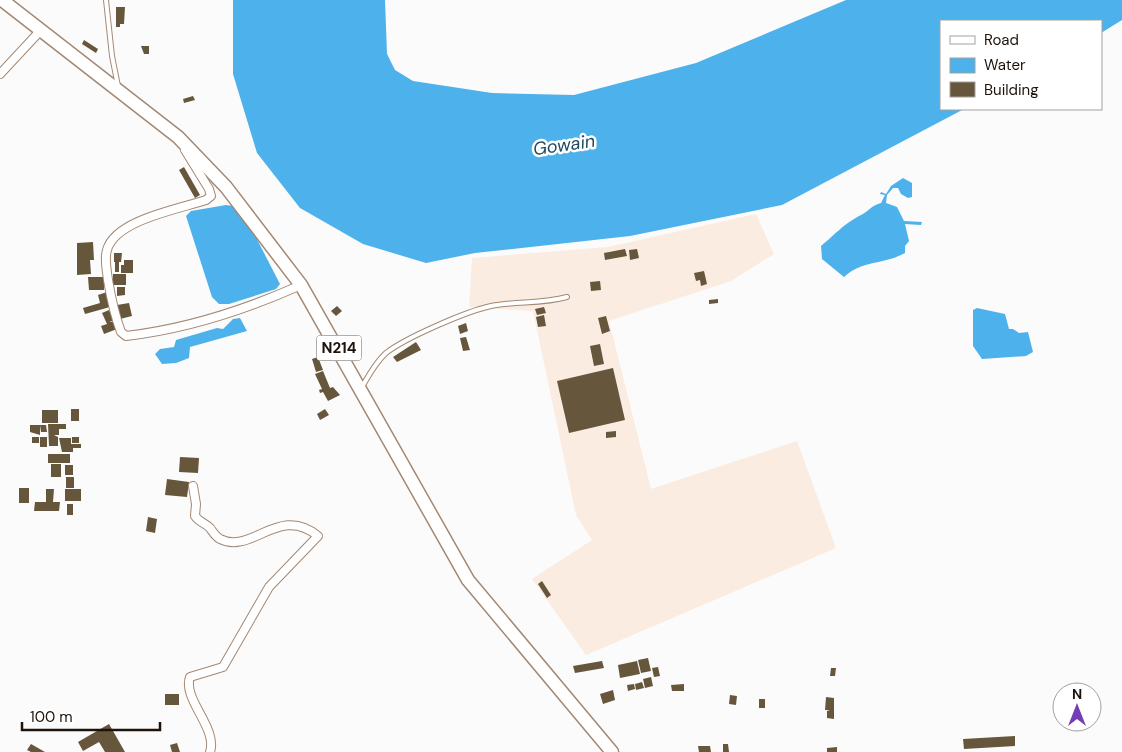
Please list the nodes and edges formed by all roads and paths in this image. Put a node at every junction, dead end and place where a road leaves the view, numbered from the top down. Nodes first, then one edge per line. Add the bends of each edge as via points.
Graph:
1 (2, 0) edge
2 (106, 0) edge
3 (41, 30) junction
4 (0, 74) edge
5 (119, 91) junction
6 (178, 137) junction
7 (301, 285) junction
8 (567, 297) dead end
9 (361, 390) junction
10 (193, 486) dead end
11 (210, 752) edge
12 (612, 752) edge

1 - 3 highway, N214
2 - 5 lane
3 - 4 street
3 - 5 highway, N214
5 - 6 highway, N214
6 - 7 highway, N214 via 226,187
6 - 7 street via 211,196 128,225 114,236 107,250 106,265 121,332 126,336 153,333 205,322
7 - 9 highway, N214
8 - 9 lane via 549,302 490,306 448,322 387,352 374,366
9 - 12 highway, N214 via 468,580
10 - 11 street via 195,516 219,538 239,541 276,526 293,524 306,527 318,536 269,587 223,667 190,677 189,687 212,736

